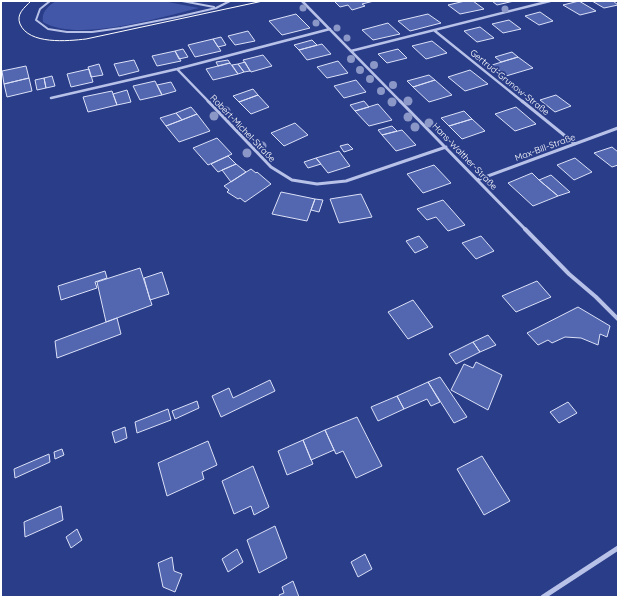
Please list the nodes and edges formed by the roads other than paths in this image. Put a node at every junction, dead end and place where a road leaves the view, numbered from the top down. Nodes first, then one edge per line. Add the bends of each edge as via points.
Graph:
1 (50, 1) edge
2 (182, 1) edge
3 (230, 1) edge
4 (302, 1) edge
5 (550, 1) edge
6 (216, 8) junction
7 (330, 29) junction
8 (435, 31) junction
9 (351, 51) junction
10 (177, 69) junction
11 (51, 98) dead end
12 (618, 128) edge
13 (575, 144) junction
14 (446, 147) junction
15 (477, 180) junction
16 (618, 319) edge
17 (618, 548) edge
18 (543, 597) edge

1 - 6 lane via 42,6 36,20 43,28 63,33 96,32 128,27
2 - 6 lane
3 - 6 lane
4 - 7 street, Hans-Walther-Straße
5 - 8 street
7 - 9 street, Hans-Walther-Straße
7 - 10 street
8 - 9 street
8 - 13 street, Gertrud-Grunow-Straße
9 - 14 street, Hans-Walther-Straße
10 - 11 street
10 - 14 street, Robert-Michel-Straße via 271,167 292,180 317,184 346,181
12 - 13 street, Max-Bill-Straße
13 - 15 street, Max-Bill-Straße
14 - 15 street, Hans-Walther-Straße
15 - 16 street, Hans-Walther-Straße via 569,274
17 - 18 street

